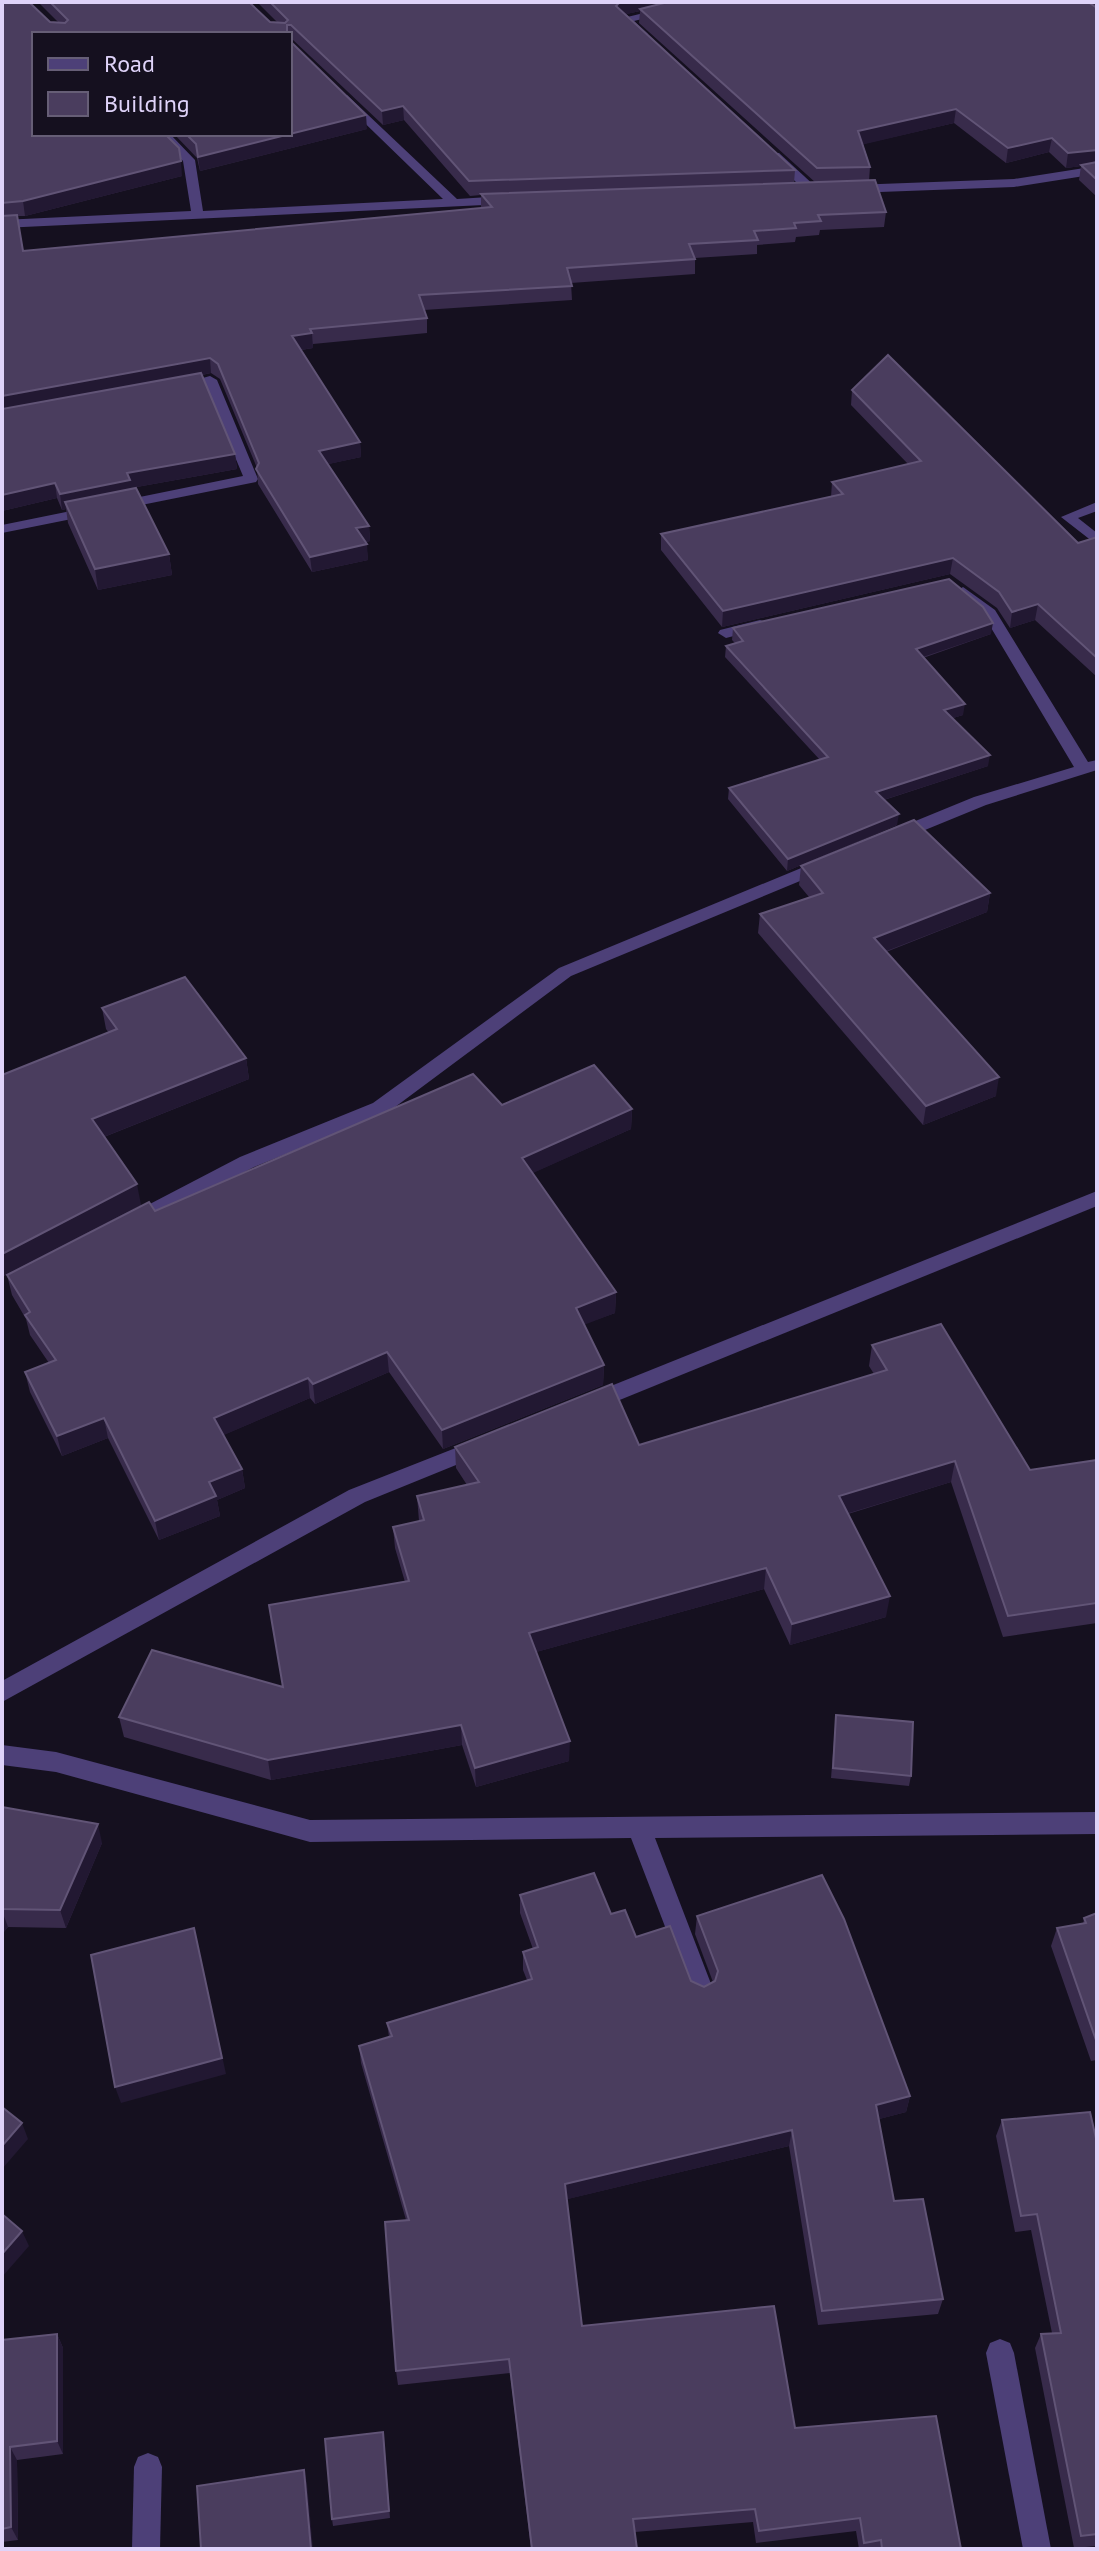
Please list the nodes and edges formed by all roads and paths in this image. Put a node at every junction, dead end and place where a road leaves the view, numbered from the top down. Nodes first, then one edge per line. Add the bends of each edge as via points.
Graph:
1 (705, 2) edge
2 (649, 40) edge
3 (334, 86) edge
4 (165, 136) edge
5 (766, 148) edge
6 (1097, 170) edge
7 (829, 190) edge
8 (844, 190) edge
9 (798, 191) edge
10 (813, 191) junction
11 (517, 200) edge
12 (453, 202) junction
13 (197, 212) junction
14 (2, 224) edge
15 (166, 388) edge
16 (1097, 506) edge
17 (2, 529) edge
18 (1097, 541) edge
19 (951, 582) edge
20 (771, 623) edge
21 (726, 633) edge
22 (1090, 767) edge
23 (880, 842) edge
24 (837, 860) edge
25 (1097, 1198) edge
26 (111, 1232) edge
27 (579, 1408) edge
28 (505, 1437) edge
29 (2, 1692) edge
30 (2, 1755) edge
31 (1097, 1823) edge
32 (639, 1828) junction
33 (701, 1989) edge
34 (1000, 2353) dead end
35 (148, 2467) dead end
36 (146, 2549) edge
37 (1037, 2549) edge

1 - 2 street via 625,19
3 - 12 street
4 - 13 street via 189,160
5 - 10 street
6 - 8 street via 1014,183
7 - 10 street
9 - 10 street
11 - 12 street
12 - 13 street
13 - 14 street
15 - 17 street via 210,380 251,479
16 - 18 street via 1068,517
19 - 22 street via 990,613
20 - 21 street
22 - 23 street via 980,801
24 - 26 street via 565,972 380,1108 247,1162
25 - 27 street
28 - 29 street via 357,1496
30 - 32 street via 56,1762 310,1831
31 - 32 street
32 - 33 street
34 - 37 street
35 - 36 street

